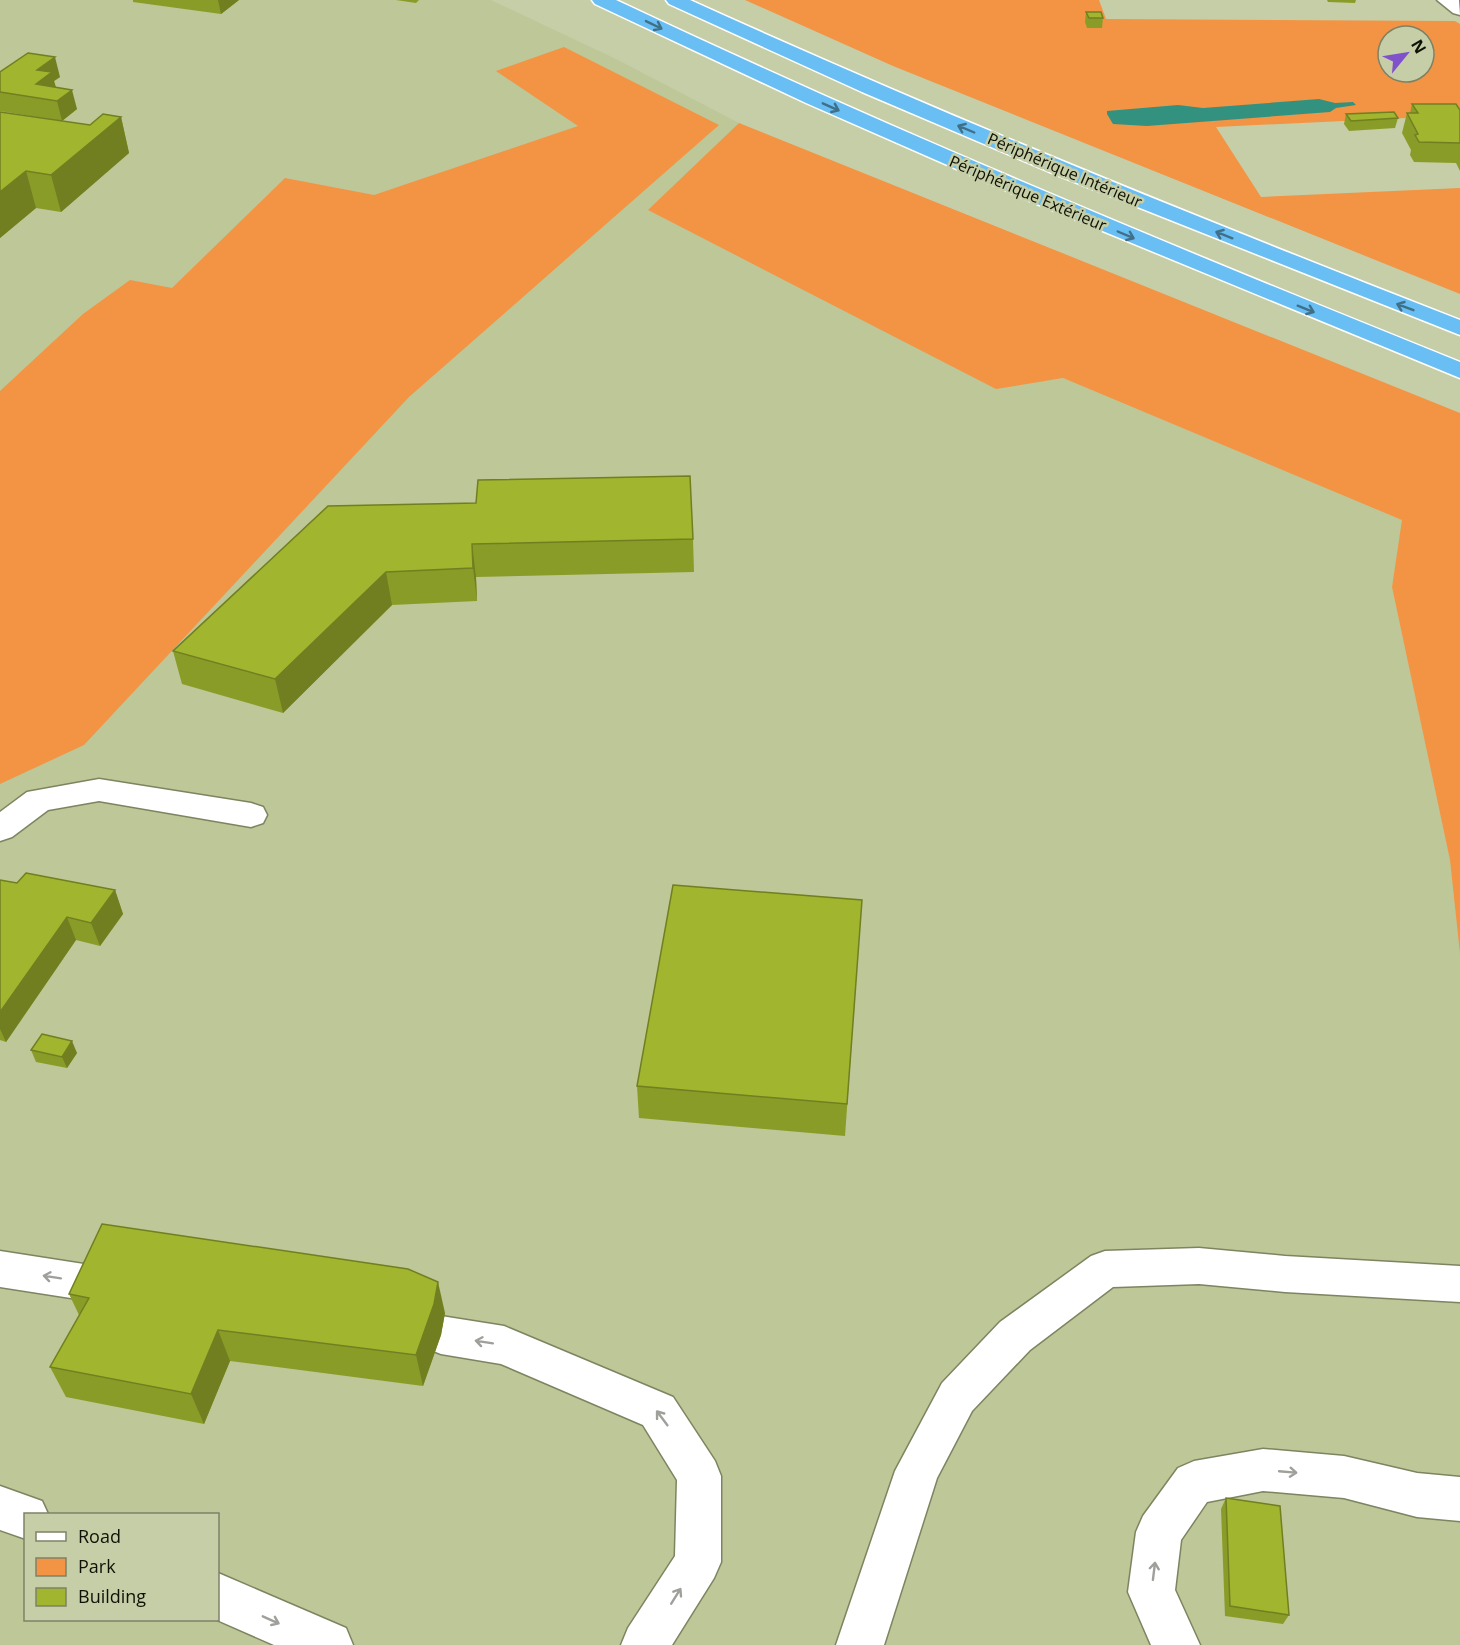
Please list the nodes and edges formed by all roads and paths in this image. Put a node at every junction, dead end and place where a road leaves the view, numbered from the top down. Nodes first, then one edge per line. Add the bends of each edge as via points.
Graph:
1 (602, 0) edge
2 (675, 0) edge
3 (1446, 0) edge
4 (1460, 9) edge
5 (1460, 328) edge
6 (1460, 371) edge
7 (250, 815) dead end
8 (0, 829) edge
9 (0, 1269) edge
10 (1460, 1284) edge
11 (103, 1285) edge
12 (441, 1335) dead end
13 (1460, 1499) edge
14 (0, 1508) edge
15 (24, 1516) edge
16 (219, 1596) edge
17 (329, 1645) edge
18 (645, 1645) edge
19 (860, 1645) edge
20 (1176, 1645) edge

1 -> 6 highway, Périphérique Extérieur via 980,173
5 -> 2 highway, Périphérique Intérieur via 1047,163
3 - 4 street
7 - 8 street via 99,790 39,800
11 -> 9 street
10 - 19 street via 1199,1266 1105,1269 1015,1336 957,1397 917,1471
18 -> 12 street via 698,1562 699,1476 658,1411 504,1345
20 -> 13 street via 1151,1592 1159,1532 1194,1484 1263,1470 1344,1477 1417,1495
14 - 15 street
16 -> 17 street

